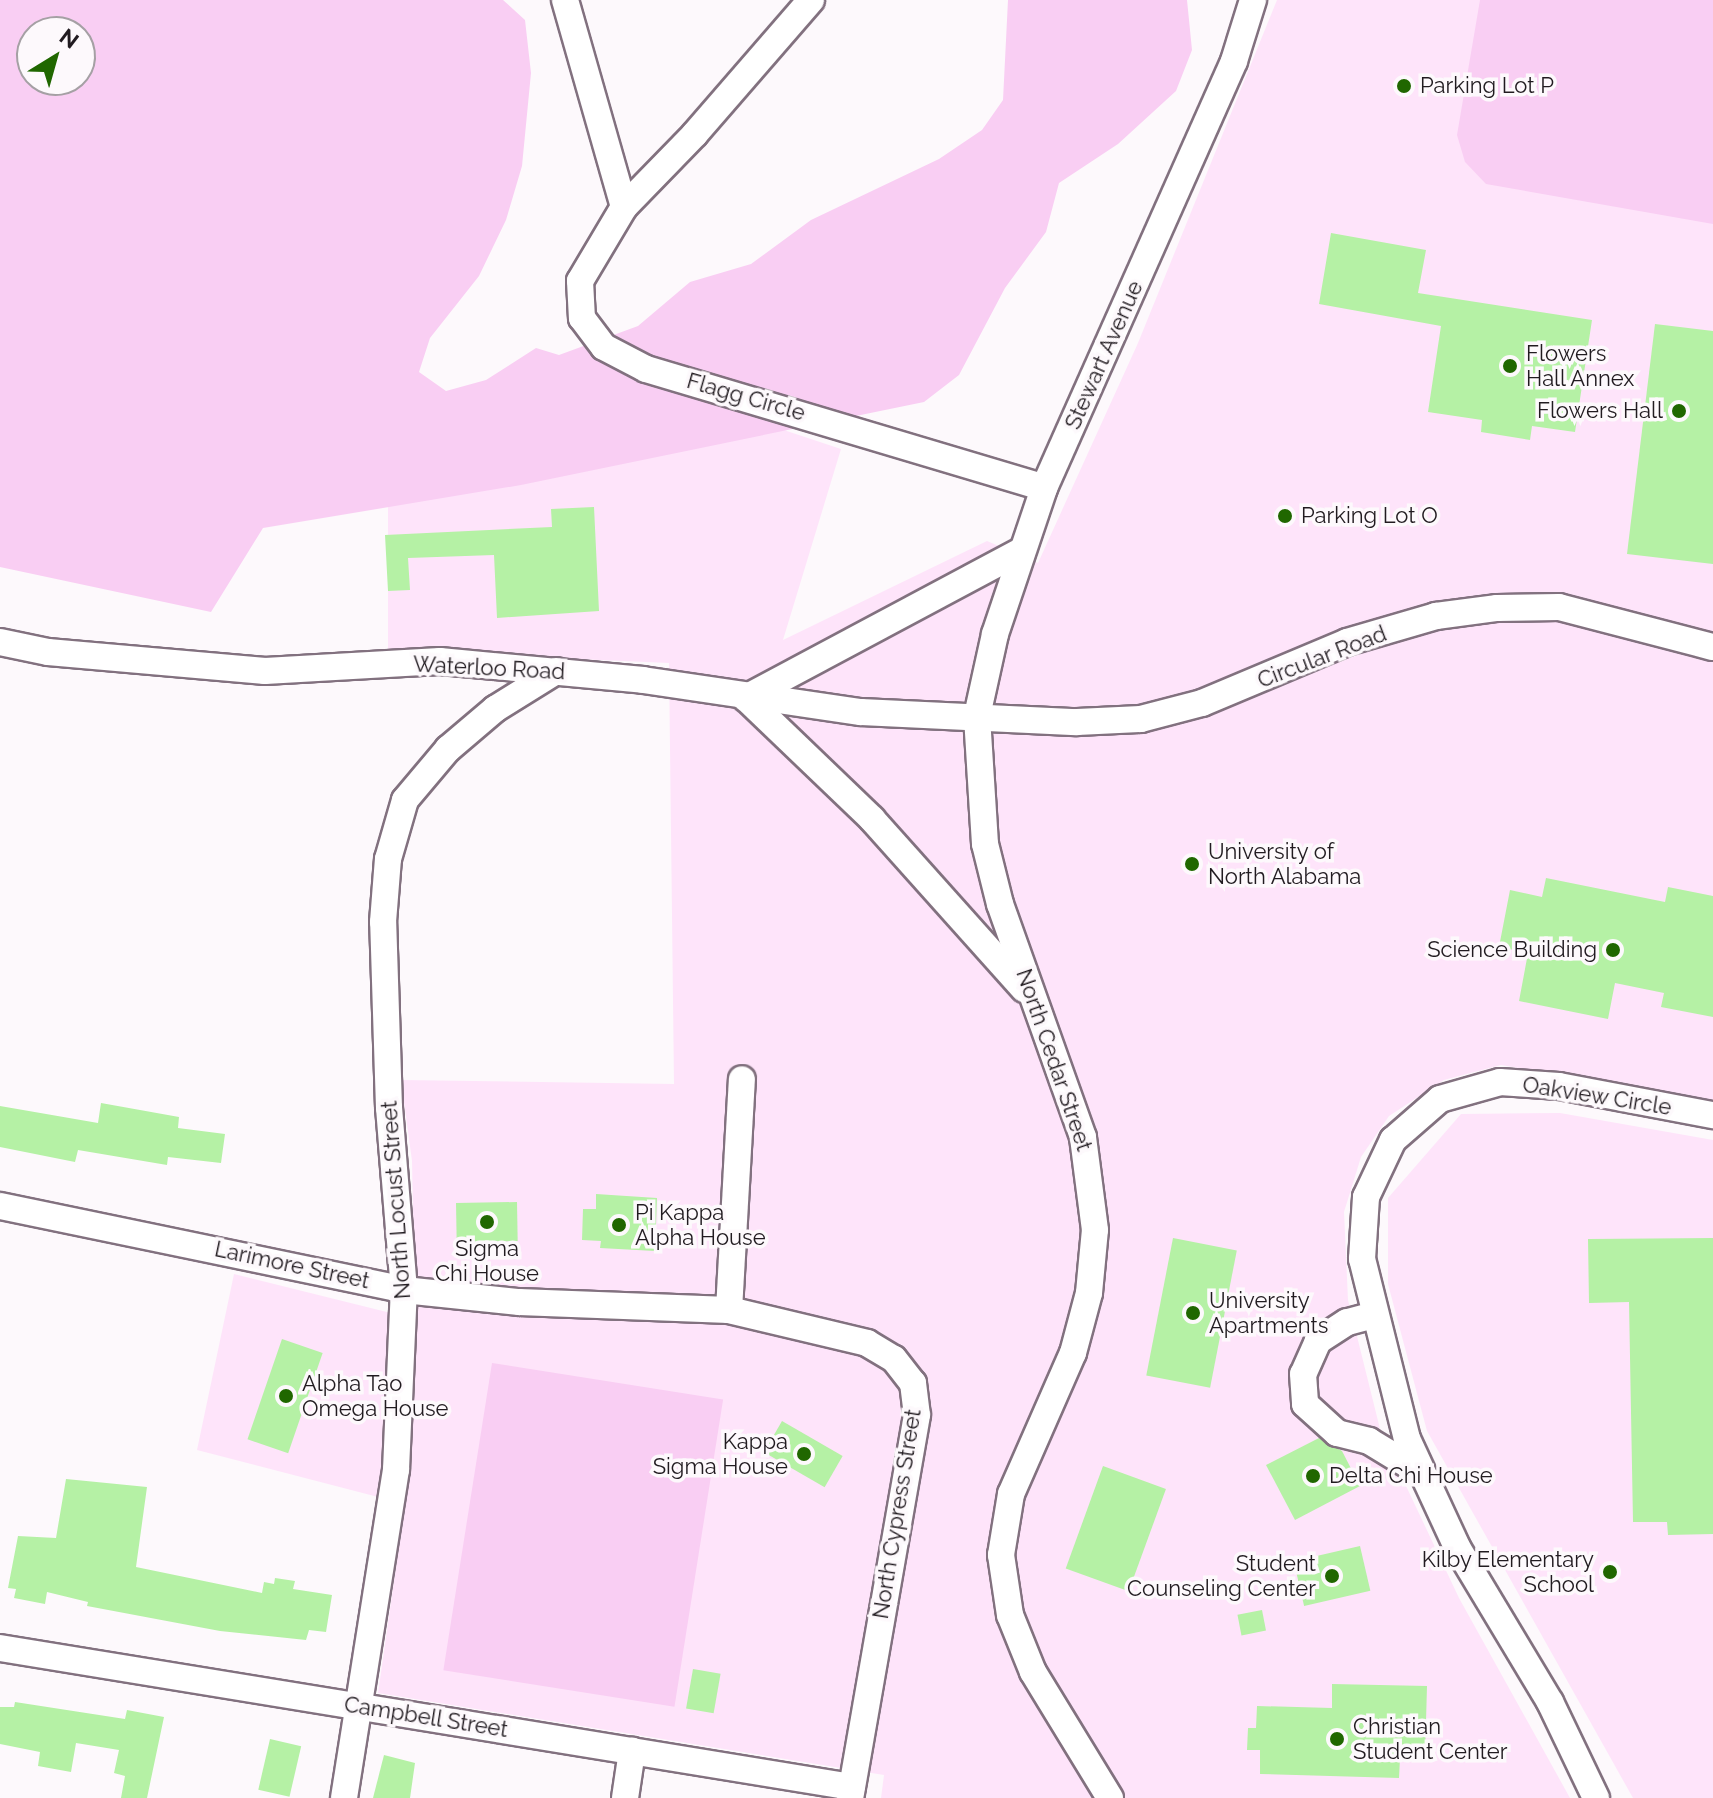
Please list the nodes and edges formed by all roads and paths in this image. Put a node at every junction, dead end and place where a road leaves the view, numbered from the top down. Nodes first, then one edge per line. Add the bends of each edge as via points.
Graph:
1 (565, 0) edge
2 (811, 0) edge
3 (1253, 0) edge
4 (624, 207) junction
5 (1044, 488) junction
6 (1019, 552) junction
7 (0, 642) edge
8 (1713, 647) edge
9 (556, 671) junction
10 (746, 698) junction
11 (977, 716) junction
12 (1033, 999) junction
13 (742, 1079) dead end
14 (1713, 1115) edge
15 (0, 1206) edge
16 (404, 1290) junction
17 (729, 1310) junction
18 (1374, 1315) junction
19 (1420, 1472) junction
20 (0, 1648) edge
21 (359, 1707) junction
22 (632, 1751) junction
23 (851, 1792) edge
24 (344, 1798) edge
25 (625, 1798) edge
26 (1110, 1798) edge
27 (1596, 1798) edge

1 - 4 street
2 - 4 street, Flagg Circle
3 - 5 street, Stewart Avenue via 1234,61
4 - 5 street, Flagg Circle via 580,281 582,318 604,347 646,369
5 - 6 street, Stewart Avenue
6 - 10 street
6 - 11 street, Stewart Avenue
7 - 9 street, Waterloo Road via 48,652 265,671 440,661
8 - 11 street, Circular Road via 1559,607 1497,608 1436,616 1347,642 1202,703 1141,719 1077,722
9 - 10 street, Waterloo Road
9 - 16 street, North Locust Street via 495,709 448,749 405,800 388,859 383,922 389,1108
10 - 11 street, Waterloo Road via 861,712
10 - 12 street via 872,819
11 - 12 street, North Cedar Street via 985,844
12 - 26 street, North Cedar Street via 1083,1137 1095,1230 1089,1293 1073,1353 1011,1494 1001,1555 1010,1615 1033,1672
13 - 17 street
14 - 18 street, Oakview Circle via 1559,1086 1500,1082 1440,1099 1393,1140 1366,1197 1362,1259
15 - 16 street, Larimore Street
16 - 17 street, Larimore Street via 519,1302
16 - 21 street, North Locust Street via 396,1470
17 - 23 street, North Cypress Street via 867,1343 894,1359 913,1383 917,1415
18 - 19 street, Oakview Circle
18 - 19 street via 1347,1322 1318,1341 1303,1374 1305,1404 1337,1433 1369,1441
19 - 27 street, Oakview Circle via 1457,1547 1550,1702
20 - 21 street, Campbell Street
21 - 22 street, Campbell Street
21 - 24 street, North Locust Street
22 - 23 street, Campbell Street
22 - 25 street

